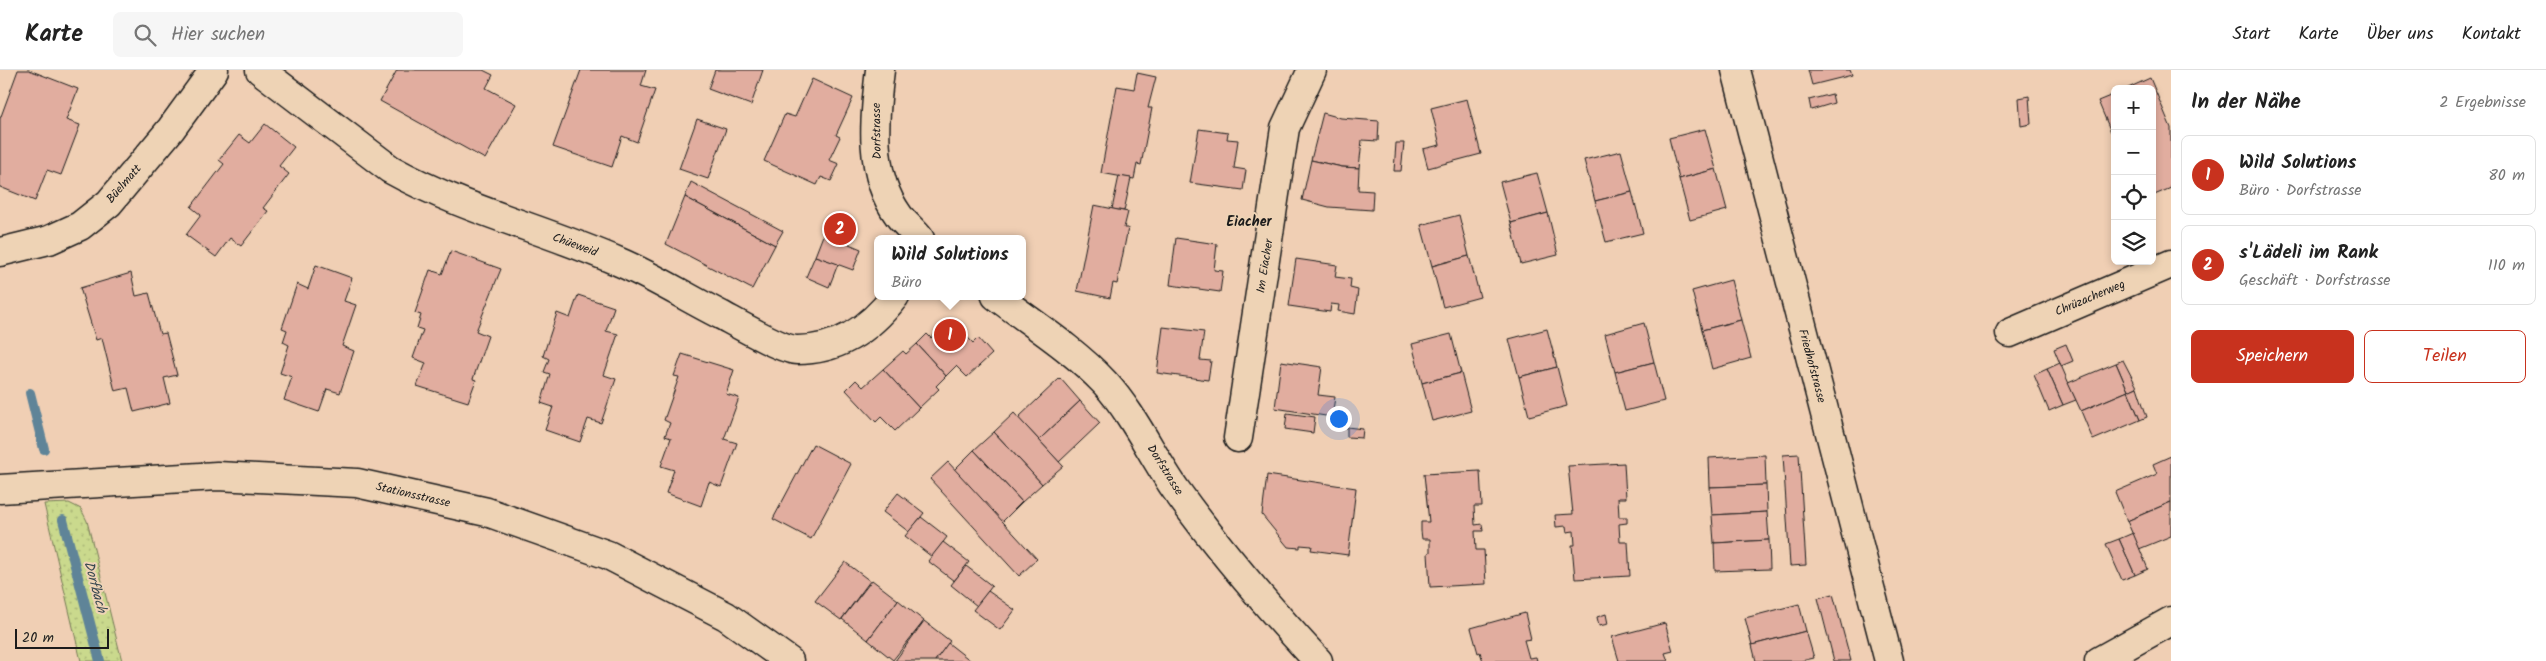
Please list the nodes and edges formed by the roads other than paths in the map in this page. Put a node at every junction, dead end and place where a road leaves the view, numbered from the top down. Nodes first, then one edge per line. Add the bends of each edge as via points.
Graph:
1 (214, 70) edge
2 (260, 70) edge
3 (880, 70) edge
4 (1312, 70) edge
5 (1736, 70) edge
6 (916, 235) edge
7 (0, 252) edge
8 (2171, 264) edge
9 (891, 300) edge
10 (1001, 300) edge
11 (2010, 333) dead end
12 (1238, 438) dead end
13 (0, 489) edge
14 (2171, 621) edge
15 (789, 661) edge
16 (1318, 661) edge
17 (1889, 661) edge
18 (2099, 661) edge

1 - 7 street, Büelmatt via 171,129 109,203 80,226 49,240
2 - 9 street, Chüeweid via 390,169 418,184 491,216 618,261 794,350 825,347 857,335
3 - 6 street, Dorfstrasse via 874,114 876,162 899,216
4 - 12 street, Im Eiacher via 1285,128
5 - 17 street, Friedhofstrasse
8 - 11 street, Chrüzacherweg
10 - 16 street, Dorfstrasse via 1075,354 1105,383 1130,414 1191,510
13 - 15 street, Stationsstrasse via 217,476 357,483 488,512 608,555 726,616
14 - 18 street

